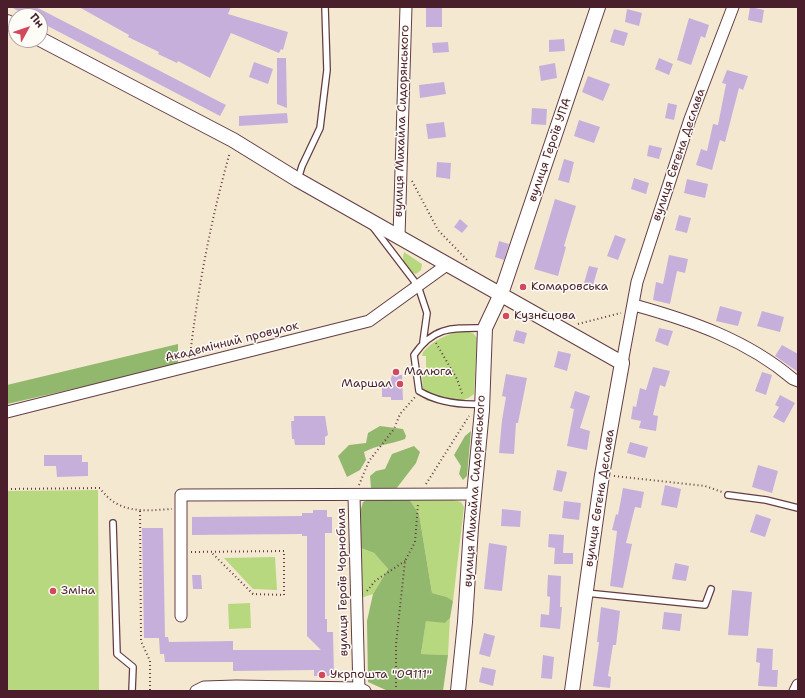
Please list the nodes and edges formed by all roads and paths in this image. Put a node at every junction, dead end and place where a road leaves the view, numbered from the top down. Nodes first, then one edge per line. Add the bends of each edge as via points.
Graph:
1 (325, 7) edge
2 (406, 7) edge
3 (598, 7) edge
4 (733, 7) edge
5 (48, 43) edge
6 (229, 135) junction
7 (409, 174) dead end
8 (298, 180) junction
9 (366, 218) junction
10 (399, 236) junction
11 (448, 264) junction
12 (471, 265) dead end
13 (418, 286) junction
14 (501, 294) junction
15 (633, 308) junction
16 (573, 325) dead end
17 (485, 328) junction
18 (432, 336) junction
19 (423, 342) junction
20 (622, 363) junction
21 (188, 367) junction
22 (798, 380) edge
23 (420, 391) junction
24 (477, 405) junction
25 (7, 412) edge
26 (602, 475) junction
27 (7, 489) edge
28 (474, 494) junction
29 (419, 495) junction
30 (728, 495) joint
31 (354, 496) junction
32 (181, 508) junction
33 (798, 508) edge
34 (140, 511) junction
35 (113, 523) dead end
36 (181, 552) junction
37 (211, 552) junction
38 (405, 560) junction
39 (712, 589) dead end
40 (586, 594) junction
41 (357, 603) junction
42 (181, 616) dead end
43 (798, 685) edge
44 (361, 690) edge
45 (132, 691) edge
46 (150, 691) edge
47 (196, 691) edge
48 (396, 691) edge
49 (458, 691) edge
50 (572, 691) edge
51 (796, 691) edge

1 - 8 lane via 328,70 320,128
2 - 10 street, вулиця Михайла Сидорянського
3 - 14 street, вулиця Героїв УПА
4 - 15 street, вулиця Євгена Деслава via 688,126 636,282
5 - 6 street
6 - 8 street
6 - 21 path via 195,309
7 - 12 path via 438,230
8 - 9 street
9 - 10 street
9 - 13 lane
10 - 11 street
11 - 13 street, Академічний провулок
11 - 14 street
13 - 19 lane via 427,313
13 - 21 street, Академічний провулок via 369,321
14 - 17 street, вулиця Михайла Сидорянського
14 - 20 street
15 - 16 path
15 - 20 street, вулиця Євгена Деслава
15 - 22 street via 694,323 750,348
17 - 18 lane via 443,330
17 - 24 street, вулиця Михайла Сидорянського
18 - 19 lane
18 - 24 path via 457,379 464,400
19 - 23 lane via 414,355
20 - 26 street, вулиця Євгена Деслава
21 - 25 street, Академічний провулок
23 - 24 lane via 431,398
23 - 31 path via 400,414 394,429 369,461
24 - 28 street, вулиця Михайла Сидорянського
24 - 29 path
26 - 30 path via 705,486
26 - 40 street, вулиця Євгена Деслава
27 - 34 path via 100,488 107,498 116,504
28 - 29 street
28 - 49 street, вулиця Михайла Сидорянського
29 - 31 street
29 - 38 path via 415,542
30 - 33 lane via 766,500
31 - 32 street via 181,495
31 - 41 street, вулиця Героїв Чорнобиля
32 - 34 path
32 - 36 street
34 - 46 path via 141,641 150,661
35 - 45 lane via 117,654 133,667
36 - 37 path
36 - 42 street
37 - 37 path via 253,594 284,595 284,551
38 - 41 path via 375,581
38 - 48 path via 396,644
39 - 40 lane via 705,606
40 - 50 street, вулиця Євгена Деслава
41 - 44 street, вулиця Героїв Чорнобиля
43 - 51 street
44 - 47 street via 236,686 204,687

